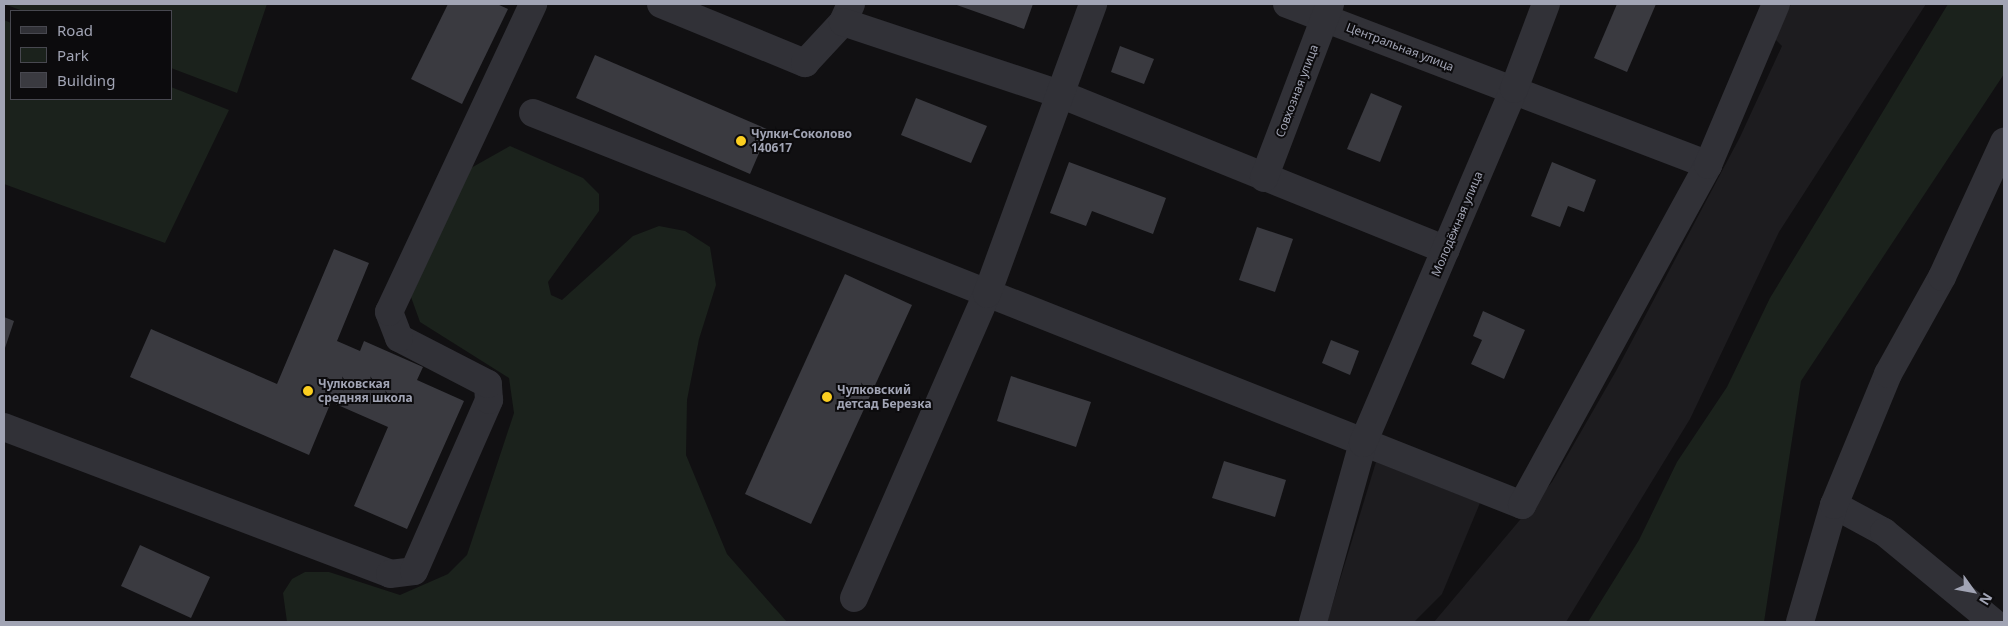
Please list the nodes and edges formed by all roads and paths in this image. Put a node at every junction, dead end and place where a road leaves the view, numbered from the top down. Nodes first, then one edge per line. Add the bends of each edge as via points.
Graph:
1 (534, 4) edge
2 (661, 4) edge
3 (1093, 4) edge
4 (1287, 4) edge
5 (1546, 4) edge
6 (1776, 4) edge
7 (1328, 11) edge
8 (847, 13) edge
9 (1514, 89) junction
10 (1060, 94) junction
11 (533, 113) dead end
12 (2004, 142) edge
13 (1708, 165) junction
14 (1264, 178) junction
15 (1446, 250) junction
16 (987, 294) junction
17 (4, 427) edge
18 (1363, 443) junction
19 (1834, 505) junction
20 (854, 598) dead end
21 (1313, 622) edge
22 (1800, 622) edge
23 (1993, 622) edge

1 - 17 street via 389,312 399,338 488,384 489,400 414,571 390,574 155,481
2 - 8 street via 805,63
3 - 10 street
4 - 7 street, Центральная улица
5 - 9 street, Молодёжная улица
6 - 13 street
7 - 9 street, Центральная улица
7 - 14 street, Совхозная улица
8 - 10 street
9 - 13 street, Центральная улица
9 - 15 street, Молодёжная улица
10 - 14 street
10 - 16 street
11 - 16 street
12 - 19 street via 1942,277 1888,374
13 - 18 street via 1522,505
14 - 15 street
15 - 18 street, Молодёжная улица
16 - 18 street
16 - 20 street
18 - 21 street, Молодёжная улица
19 - 22 street
19 - 23 street via 1884,532

